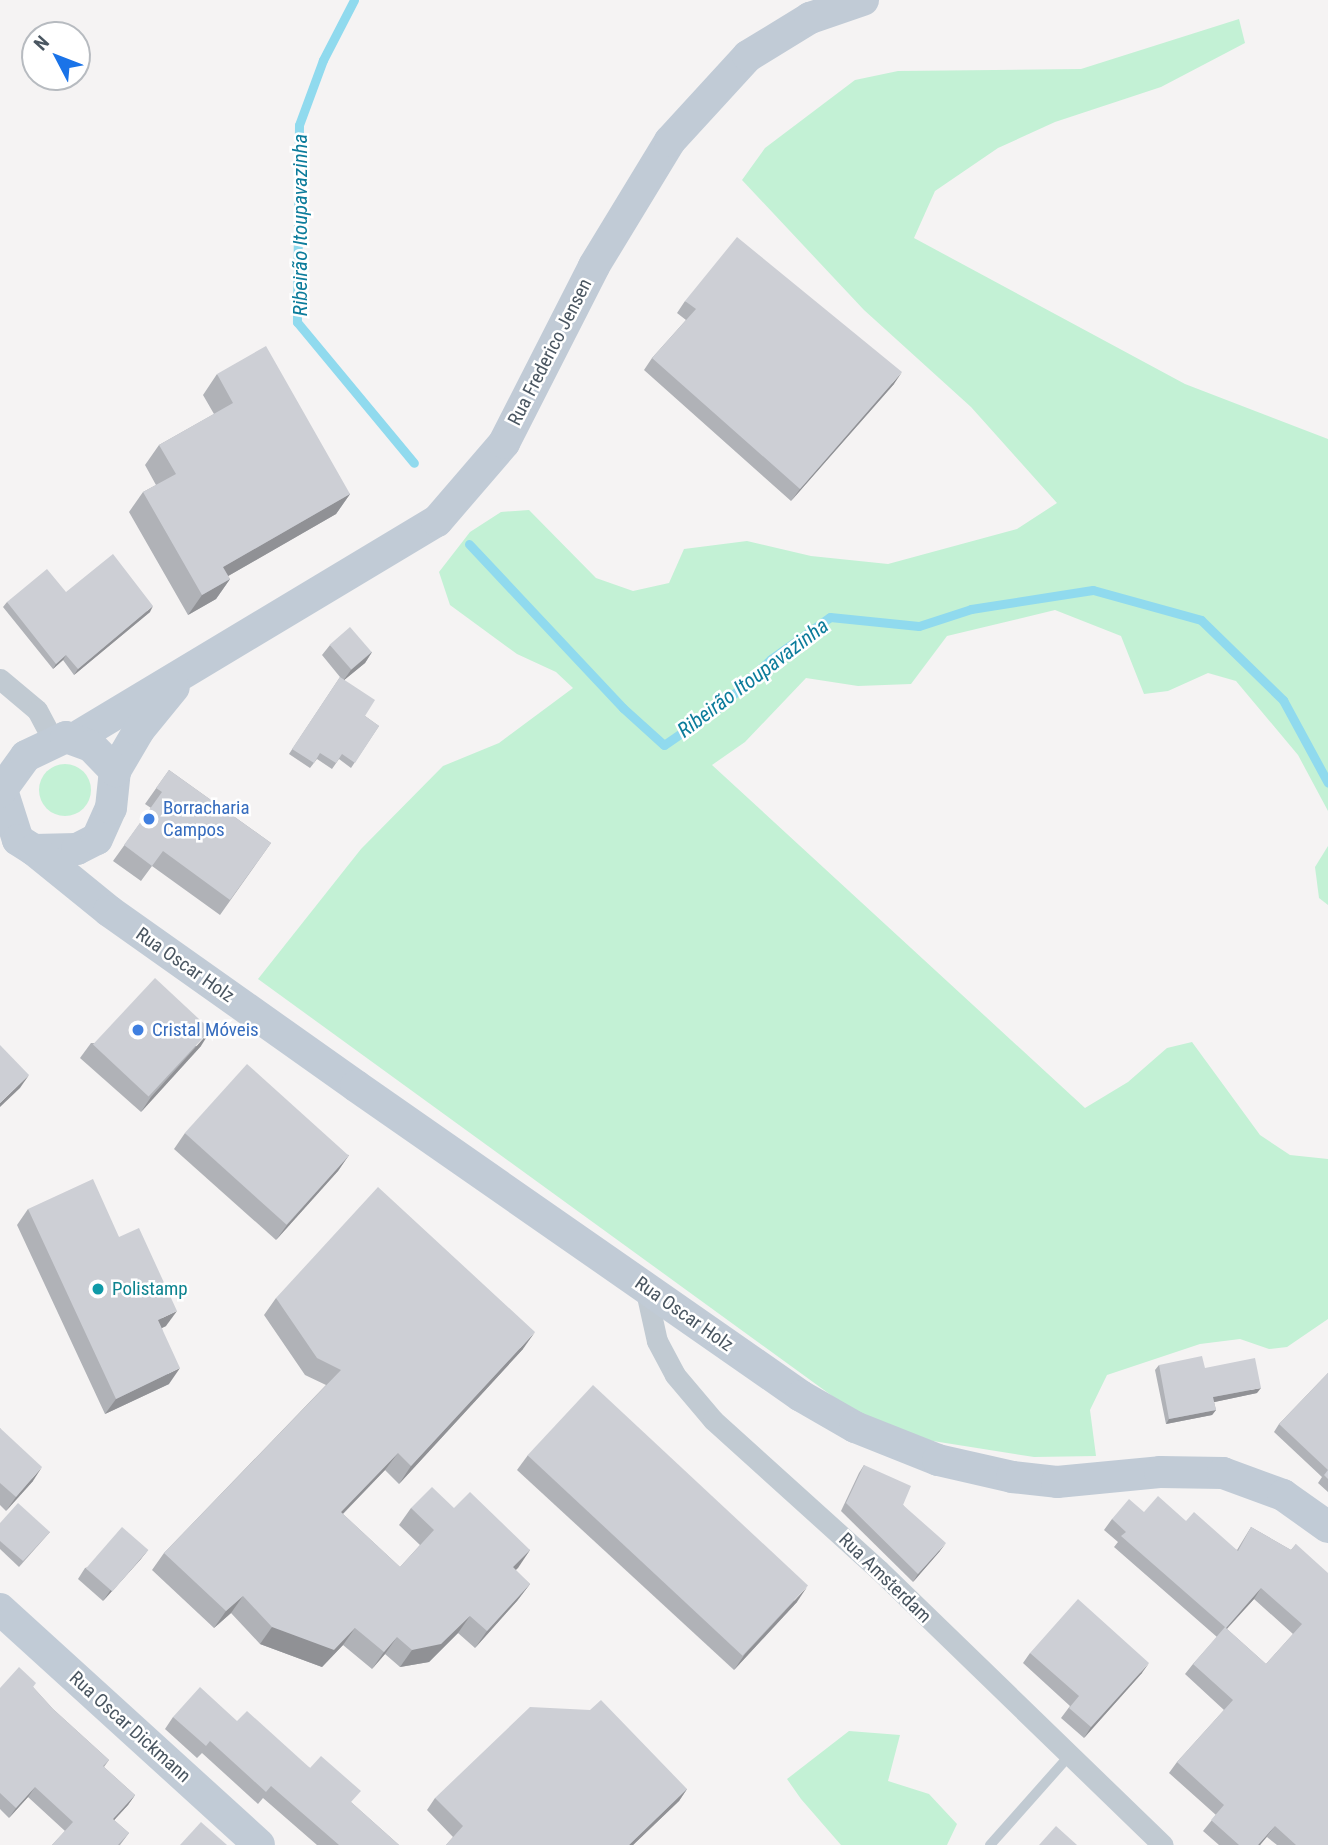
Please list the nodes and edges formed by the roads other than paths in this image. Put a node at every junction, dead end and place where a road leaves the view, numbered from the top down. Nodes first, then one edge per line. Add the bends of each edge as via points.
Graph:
1 (863, 0) edge
2 (195, 666) junction
3 (0, 678) edge
4 (65, 738) junction
5 (115, 771) junction
6 (1, 791) edge
7 (97, 839) junction
8 (17, 844) edge
9 (109, 911) junction
10 (645, 1287) junction
11 (1328, 1527) edge
12 (0, 1609) edge
13 (1068, 1757) junction
14 (259, 1845) edge
15 (990, 1845) edge
16 (1163, 1845) edge

1 - 2 street, Rua Frederico Jensen via 810,18 748,56 718,83 670,141 594,266 504,443 437,521
2 - 4 street, Rua Frederico Jensen
2 - 5 street, Rua Frederico Jensen via 161,700
3 - 4 street
4 - 5 street
4 - 6 street, Rua Frederico Jensen via 26,756
5 - 7 street, Rua Frederico Jensen via 111,808
6 - 8 street, Rua Frederico Jensen
7 - 8 street via 77,849
7 - 9 street, Rua Oscar Holz via 87,868
8 - 9 street, Rua Oscar Holz
9 - 10 street, Rua Oscar Holz
10 - 11 street, Rua Oscar Holz via 801,1396 887,1443 979,1471 1057,1482 1194,1470 1223,1473 1283,1495
10 - 13 street, Rua Amsterdam via 657,1341 675,1375 713,1420 879,1570
12 - 14 street, Rua Oscar Dickmann
13 - 15 lane
13 - 16 street, Rua Amsterdam

